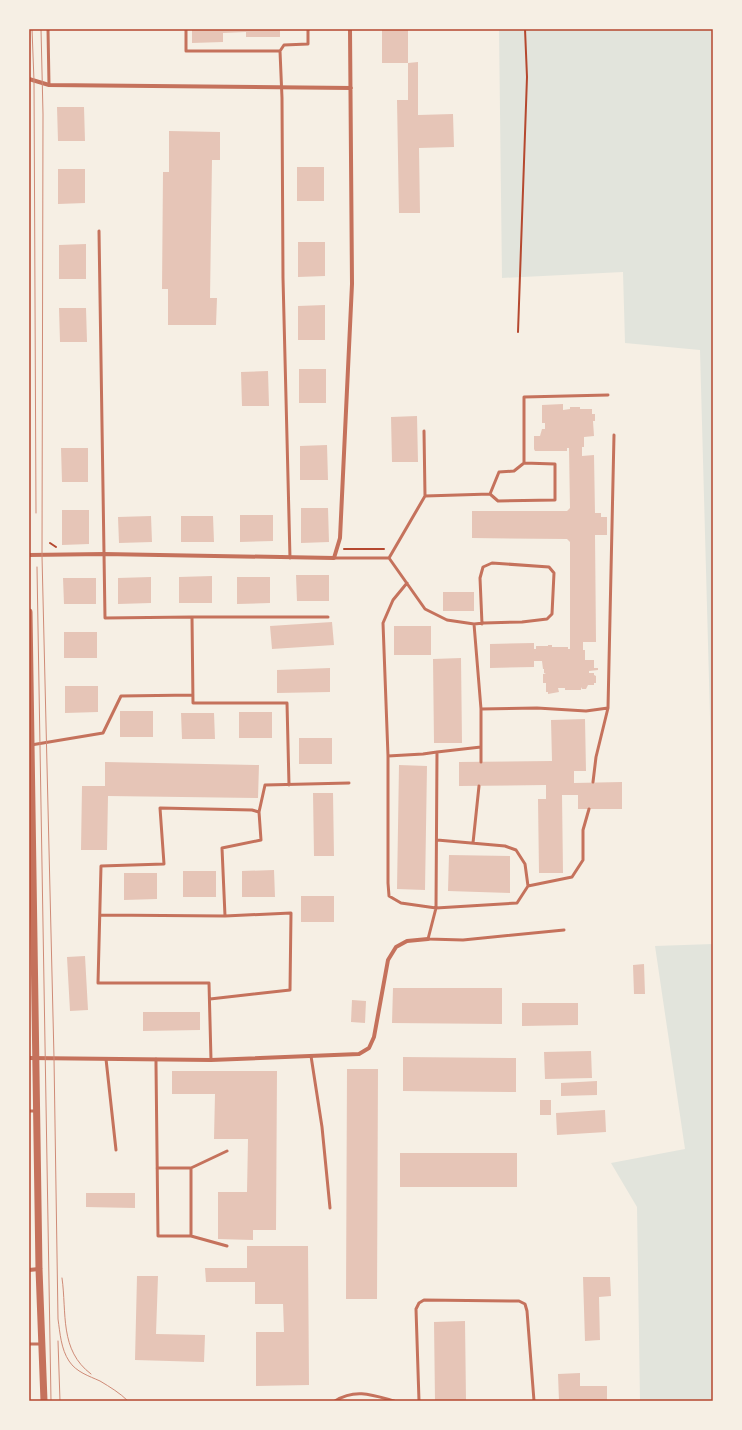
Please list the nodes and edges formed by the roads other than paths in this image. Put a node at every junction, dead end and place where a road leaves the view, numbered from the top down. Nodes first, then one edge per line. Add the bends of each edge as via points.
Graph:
1 (48, 29) edge
2 (186, 29) edge
3 (308, 29) edge
4 (350, 29) edge
5 (280, 51) junction
6 (29, 79) edge
7 (49, 85) junction
8 (282, 87) junction
9 (351, 88) junction
10 (99, 230) dead end
11 (608, 395) dead end
12 (424, 431) dead end
13 (614, 435) dead end
14 (524, 463) junction
15 (490, 494) junction
16 (425, 496) junction
17 (104, 554) junction
18 (29, 555) edge
19 (290, 558) junction
20 (334, 558) junction
21 (389, 558) junction
22 (407, 583) junction
23 (29, 612) edge
24 (192, 617) junction
25 (328, 617) dead end
26 (474, 624) junction
27 (482, 624) junction
28 (193, 696) junction
29 (608, 708) junction
30 (481, 709) junction
31 (31, 745) junction
32 (481, 747) junction
33 (437, 752) junction
34 (388, 756) junction
35 (481, 762) dead end
36 (593, 782) dead end
37 (349, 783) dead end
38 (289, 785) junction
39 (479, 786) dead end
40 (589, 809) dead end
41 (259, 812) junction
42 (436, 840) junction
43 (473, 843) junction
44 (528, 886) junction
45 (436, 908) junction
46 (100, 914) junction
47 (225, 916) junction
48 (564, 930) dead end
49 (428, 939) junction
50 (32, 987) edge
51 (210, 999) junction
52 (311, 1056) junction
53 (32, 1058) edge
54 (106, 1059) junction
55 (156, 1059) junction
56 (211, 1060) junction
57 (33, 1111) edge
58 (116, 1150) dead end
59 (227, 1151) dead end
60 (157, 1168) junction
61 (192, 1168) junction
62 (330, 1208) dead end
63 (191, 1236) junction
64 (227, 1246) dead end
65 (39, 1269) junction
66 (29, 1270) edge
67 (29, 1344) edge
68 (42, 1344) junction
69 (44, 1401) edge
70 (335, 1401) edge
71 (394, 1401) edge
72 (419, 1401) edge
73 (534, 1401) edge

1 - 7 lane
2 - 5 lane via 186,51
3 - 5 lane via 308,44 284,45
4 - 9 street
5 - 8 lane
6 - 7 street
7 - 8 street
8 - 9 street
8 - 19 lane via 283,278
9 - 20 street via 352,284 340,538
10 - 17 lane
11 - 14 lane via 524,396
12 - 16 lane
13 - 29 lane
14 - 15 lane via 514,471 499,472
14 - 15 lane via 555,464 555,500 498,501
15 - 16 lane
16 - 21 lane
17 - 18 street
17 - 19 street
17 - 24 lane via 105,618
19 - 20 street
20 - 21 lane
21 - 22 lane
22 - 26 lane via 425,609 447,620
22 - 34 lane via 393,600 383,623
23 - 31 street
24 - 25 lane
24 - 28 lane
26 - 27 lane
26 - 30 lane
27 - 27 lane via 547,619 552,614 554,573 549,567 492,563 482,566
28 - 31 lane via 121,696 103,733
28 - 38 lane via 193,703 287,703
29 - 30 lane via 586,711 537,708
29 - 36 lane via 596,757
30 - 32 lane
31 - 50 street
32 - 33 lane
32 - 35 lane
33 - 34 lane
33 - 42 lane
34 - 45 lane via 389,896 401,903
37 - 38 lane
38 - 41 lane via 265,785
39 - 43 lane
40 - 44 lane via 583,830 583,860 572,877
41 - 46 lane via 160,808 164,864 100,866
41 - 47 lane via 261,840 222,848
42 - 43 lane
42 - 45 lane
43 - 44 lane via 505,846 516,850 525,864
44 - 45 lane via 516,903
45 - 49 lane
46 - 47 lane
46 - 51 lane via 98,983 209,983
47 - 51 lane via 291,913 290,990
48 - 49 lane via 463,940
49 - 52 street via 407,941 396,947 388,960 374,1037 369,1048 359,1054
50 - 53 street
51 - 56 lane
52 - 56 street
52 - 62 lane via 322,1127
53 - 54 street
53 - 57 street
54 - 55 street
54 - 58 lane
55 - 56 street
55 - 60 lane
57 - 65 street
59 - 61 lane
60 - 61 lane
60 - 63 lane via 158,1236
61 - 63 lane
63 - 64 lane
65 - 66 street
65 - 68 street
67 - 68 lane
68 - 69 street
70 - 71 lane via 343,1396 366,1393
72 - 73 lane via 416,1309 424,1300 519,1301 525,1304

